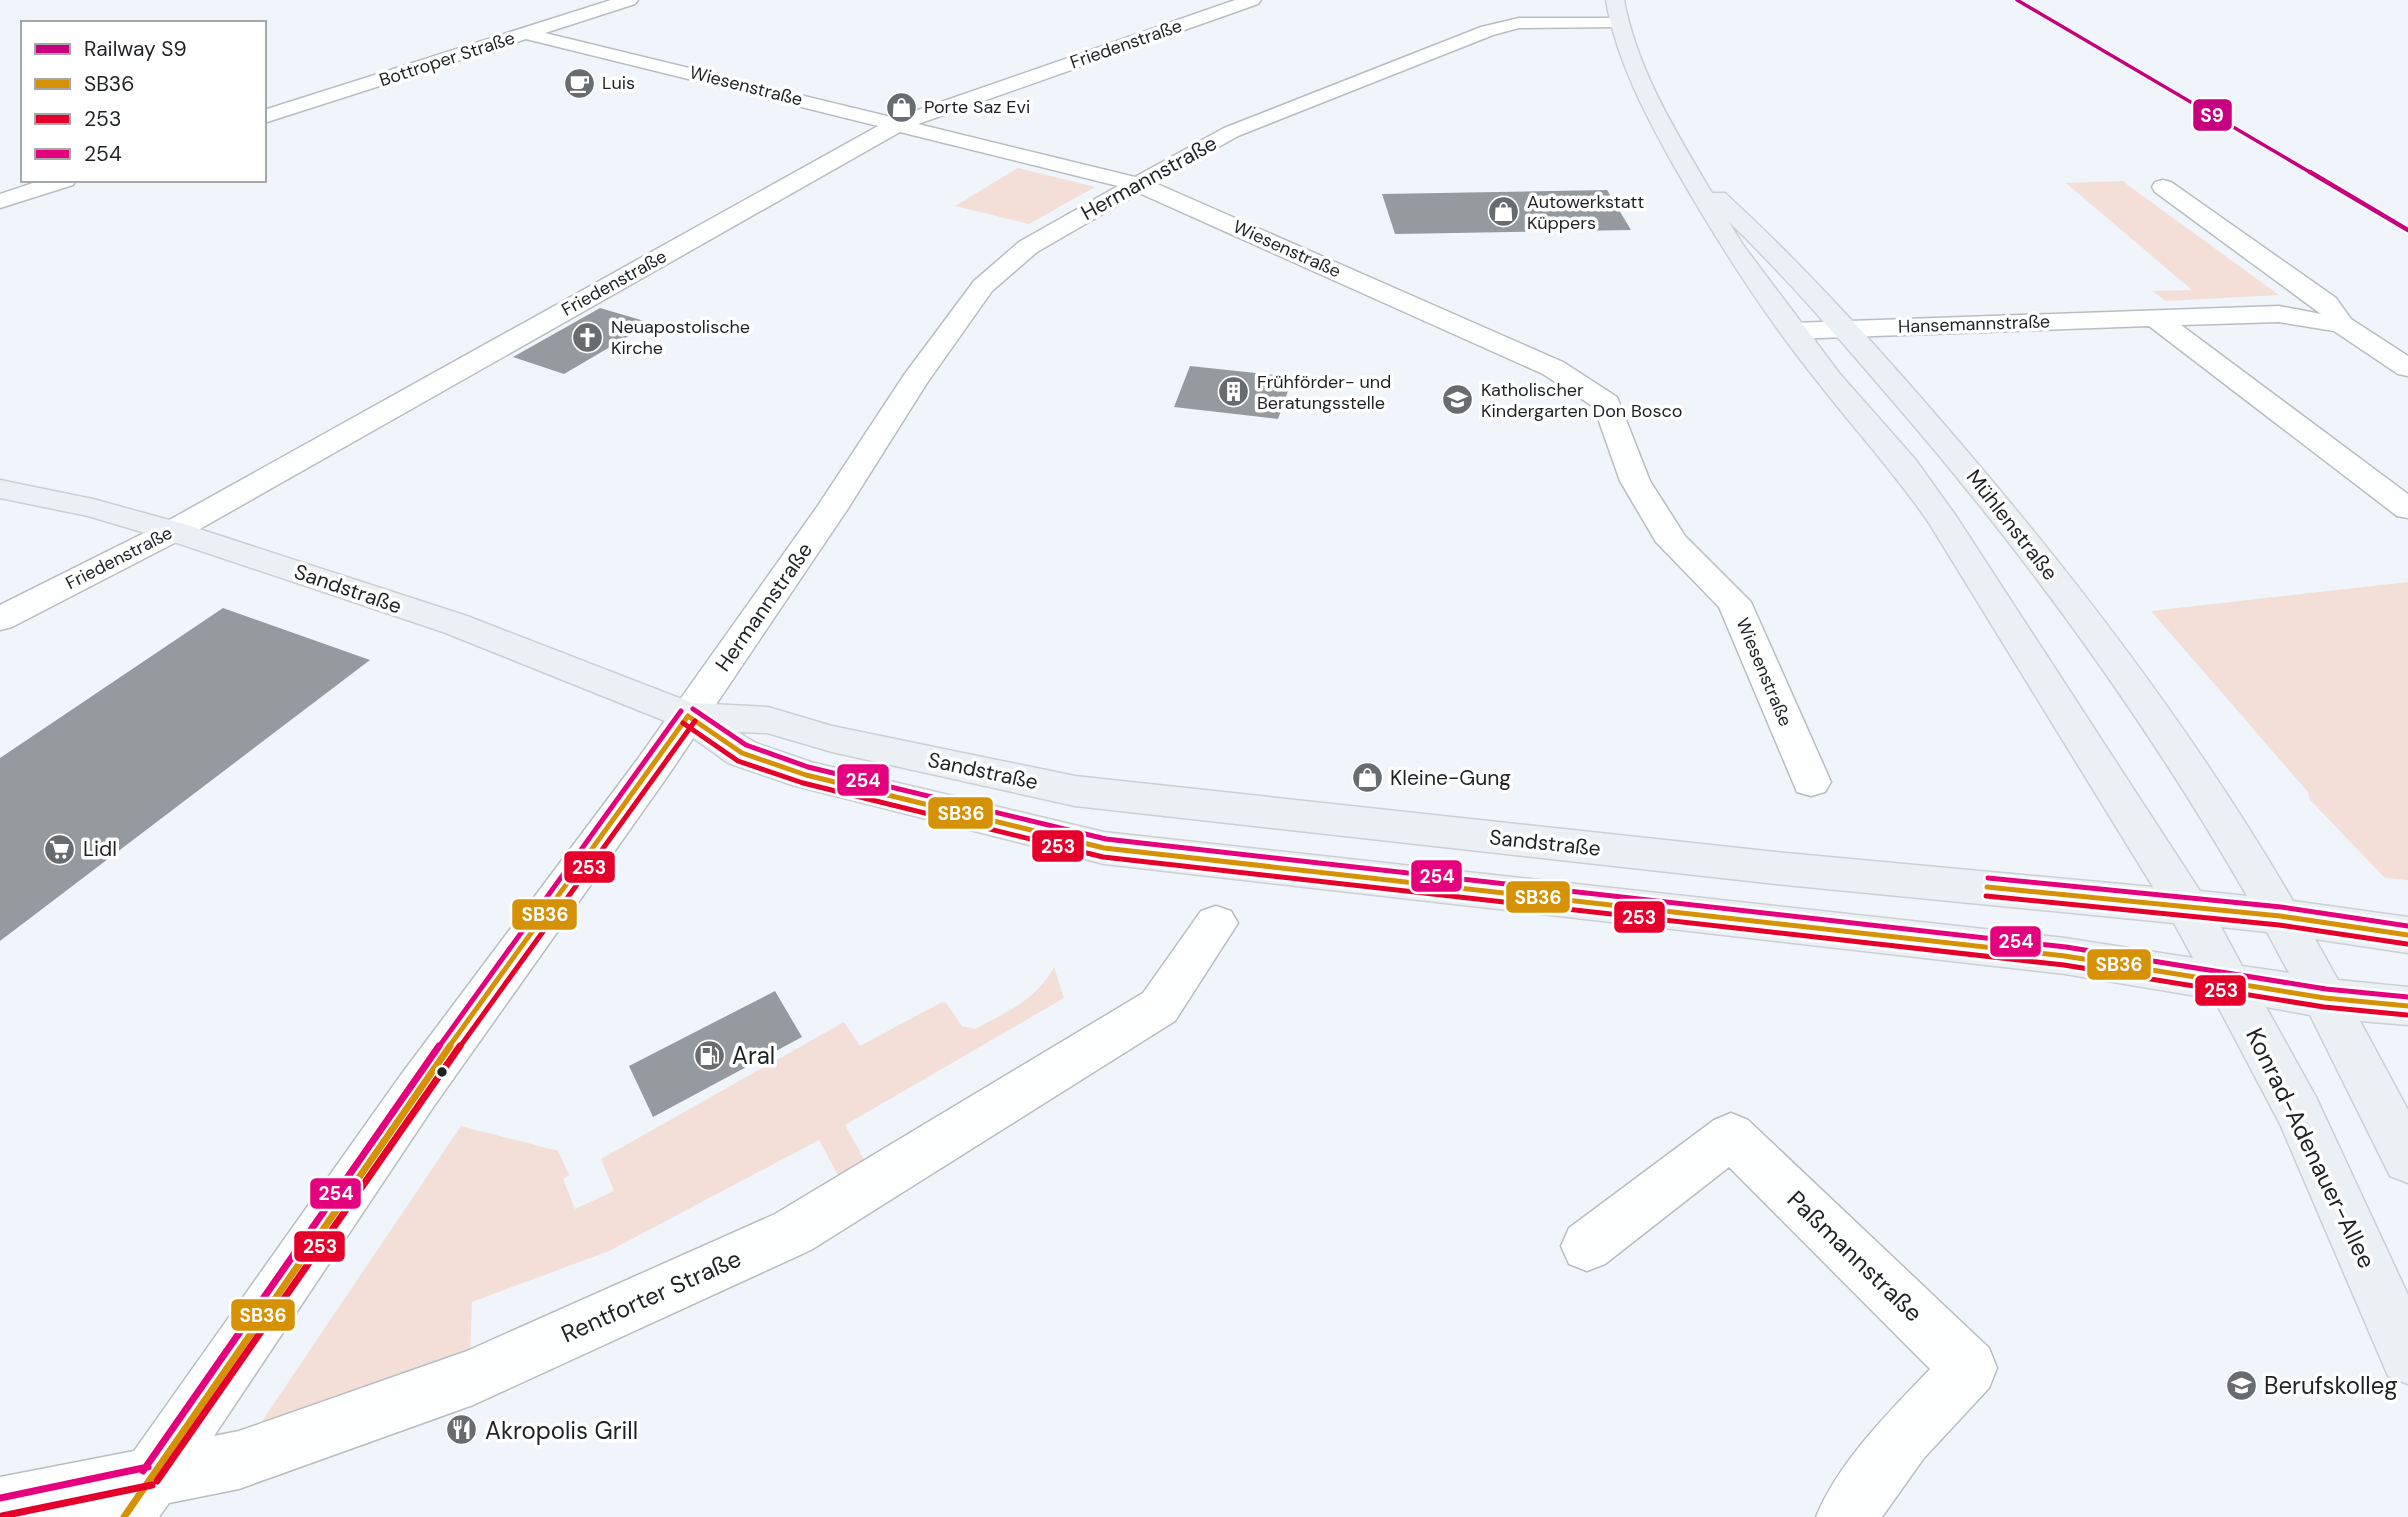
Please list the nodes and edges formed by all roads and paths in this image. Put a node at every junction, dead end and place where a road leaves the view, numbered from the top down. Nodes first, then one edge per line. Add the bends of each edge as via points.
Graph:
1 (629, 0) edge
2 (1252, 0) edge
3 (1617, 11) edge
4 (527, 34) junction
5 (266, 116) edge
6 (898, 124) junction
7 (1692, 176) junction
8 (59, 182) edge
9 (1138, 184) junction
10 (2163, 187) dead end
11 (0, 201) edge
12 (2155, 318) junction
13 (2342, 325) junction
14 (1844, 328) junction
15 (1793, 331) junction
16 (2408, 368) edge
17 (0, 489) edge
18 (2408, 509) edge
19 (173, 531) junction
20 (0, 619) edge
21 (688, 716) junction
22 (1811, 782) dead end
23 (2187, 906) junction
24 (2280, 916) junction
25 (1216, 923) dead end
26 (2408, 935) edge
27 (2228, 981) junction
28 (2325, 998) junction
29 (2408, 1006) edge
30 (2408, 1160) edge
31 (1587, 1246) dead end
32 (2408, 1356) edge
33 (137, 1497) edge
34 (0, 1507) edge
35 (1846, 1517) edge

1 - 4 street, Bottroper Straße
2 - 6 street, Friedenstraße
3 - 7 main road, Mühlenstraße via 1652,109
3 - 9 street, Hermannstraße via 1487,31 1231,132
4 - 5 street, Bottroper Straße
4 - 6 street, Wiesenstraße
6 - 9 street, Wiesenstraße
6 - 19 street, Friedenstraße
7 - 14 main road, Mühlenstraße via 1765,241
7 - 15 main road, Mühlenstraße via 1732,247
8 - 11 street
9 - 21 street, Hermannstraße via 1028,247 983,286
9 - 22 street, Wiesenstraße via 1553,368 1607,403 1635,481 1672,542 1734,602
10 - 13 street, Hansemannstraße via 2327,303
12 - 13 street, Hansemannstraße via 2279,314
12 - 14 street, Hansemannstraße
12 - 18 street
13 - 16 street, Hansemannstraße
14 - 15 street, Hansemannstraße
14 - 24 main road, Mühlenstraße via 1975,476 2074,605 2215,808
15 - 23 main road, Mühlenstraße via 1904,465 1945,523
17 - 19 main road, Sandstraße
19 - 20 street, Friedenstraße
19 - 21 main road, Sandstraße via 455,624
21 - 23 main road, Sandstraße via 768,720 832,739 1075,790 1776,868
21 - 27 main road, Sandstraße via 741,753 806,775 1104,848 2065,956
21 - 33 street, Hermannstraße via 417,1091
23 - 24 main road, Sandstraße
23 - 27 main road, Konrad-Adenauer-Allee
24 - 26 main road, Sandstraße
24 - 28 main road
25 - 33 street, Rentforter Straße via 1159,1007 793,1231 473,1377
27 - 28 main road, Sandstraße
27 - 32 main road, Konrad-Adenauer-Allee via 2299,1114
28 - 29 main road, Sandstraße
28 - 30 main road
31 - 35 street, Paßmannstraße via 1731,1136 1969,1368 1904,1438
33 - 34 street, Rentforter Straße

